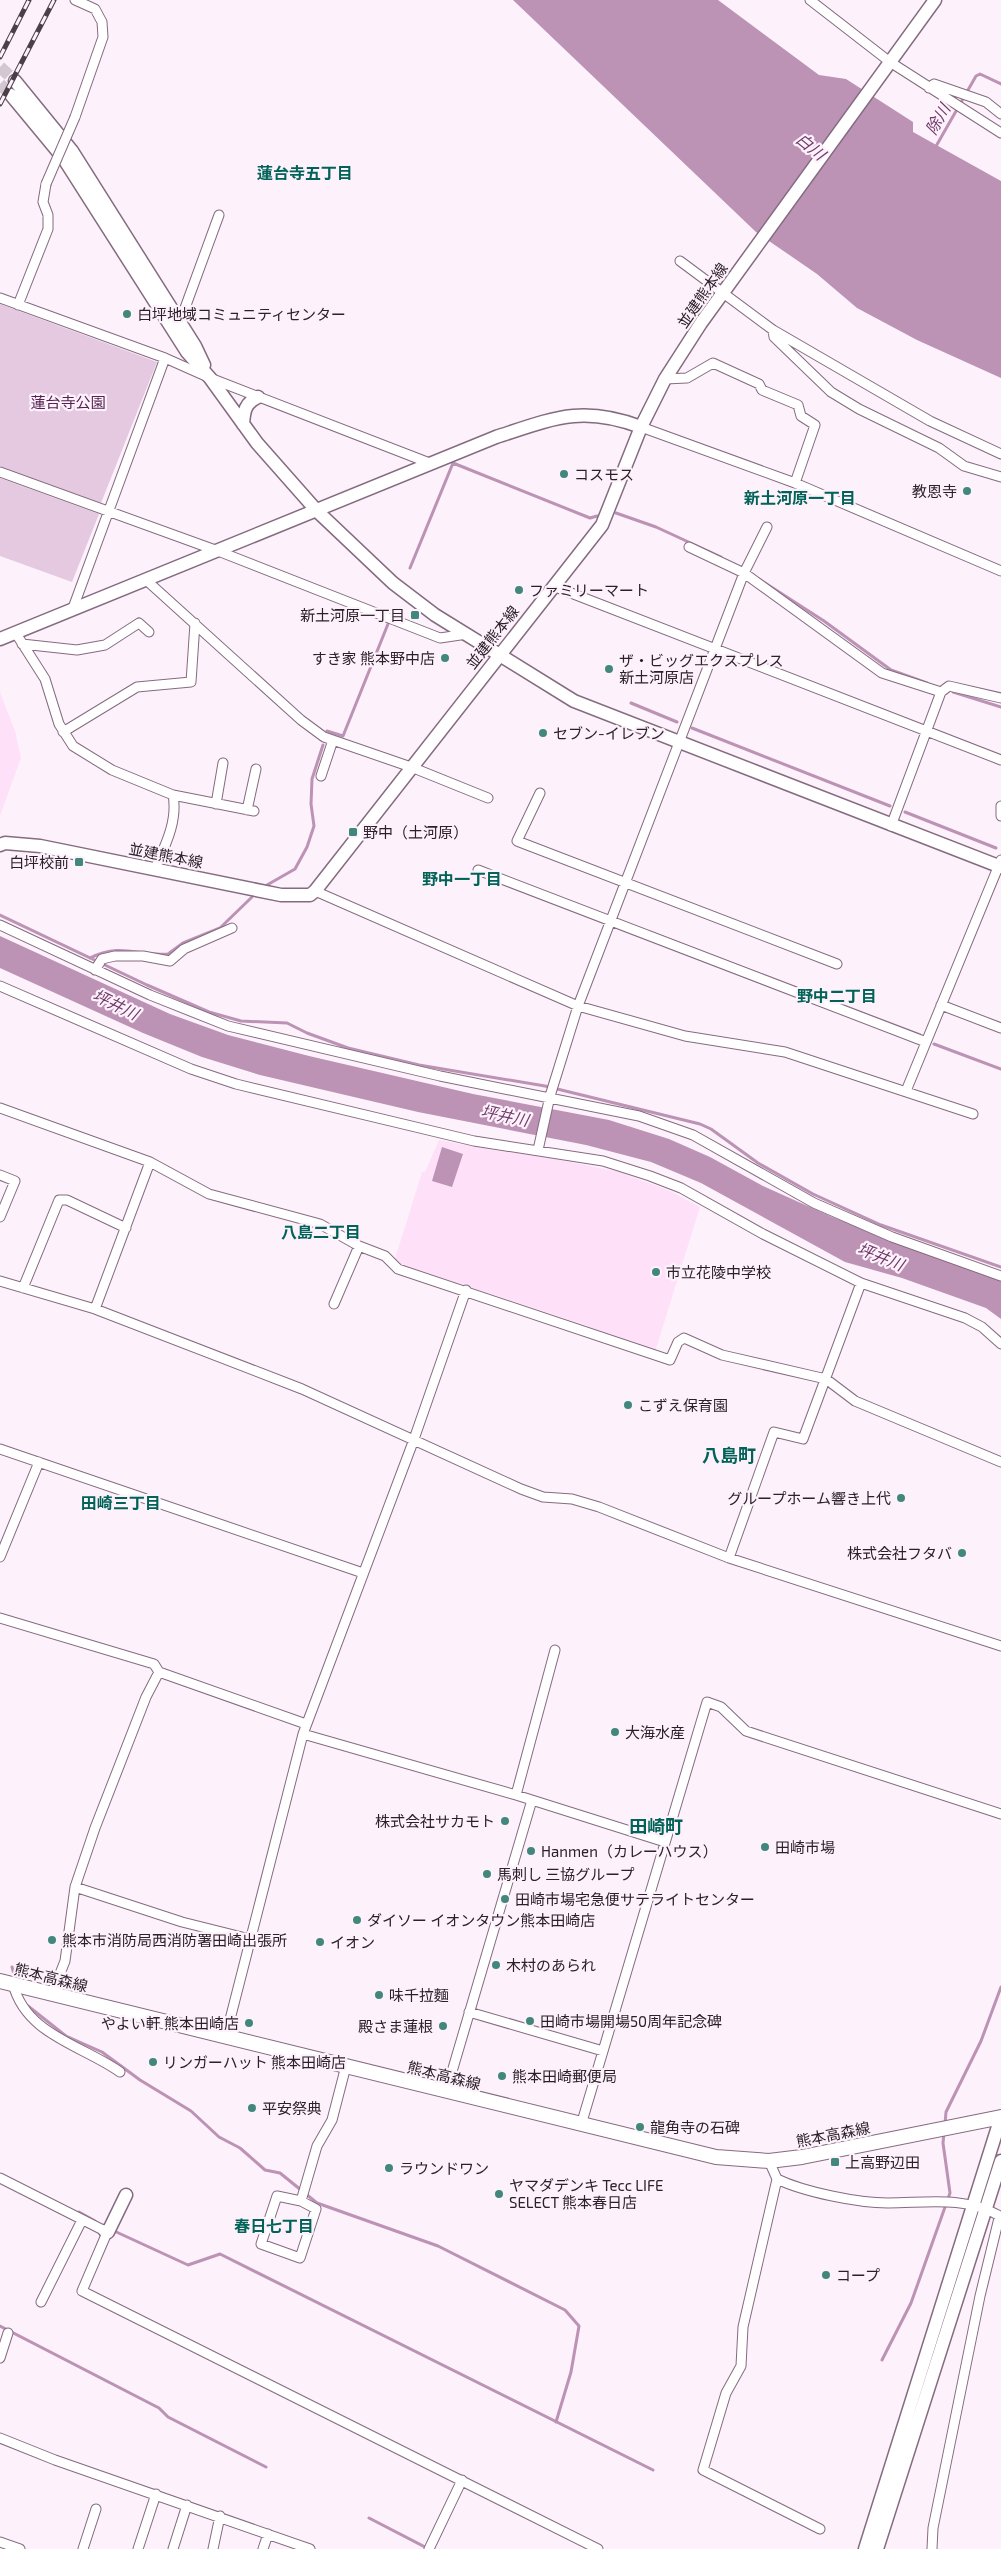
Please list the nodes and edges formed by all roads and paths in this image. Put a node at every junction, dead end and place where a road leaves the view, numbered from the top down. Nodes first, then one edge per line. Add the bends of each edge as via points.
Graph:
1 (74, 0) edge
2 (810, 0) edge
3 (935, 0) edge
4 (890, 62) junction
5 (15, 81) tunnel mouth
6 (929, 88) junction
7 (11, 94) tunnel mouth
8 (1001, 114) edge
9 (1001, 133) edge
10 (219, 215) dead end
11 (680, 261) dead end
12 (722, 294) junction
13 (0, 298) edge
14 (18, 305) junction
15 (177, 317) junction
16 (773, 330) junction
17 (165, 358) junction
18 (210, 378) junction
19 (665, 379) junction
20 (258, 397) junction
21 (243, 424) junction
22 (642, 427) junction
23 (1001, 454) edge
24 (432, 464) junction
25 (0, 472) edge
26 (1001, 477) edge
27 (795, 483) junction
28 (106, 511) junction
29 (317, 511) junction
30 (767, 527) dead end
31 (689, 546) dead end
32 (218, 551) junction
33 (1001, 571) edge
34 (744, 574) junction
35 (145, 579) junction
36 (553, 586) junction
37 (73, 608) junction
38 (195, 623) junction
39 (15, 632) junction
40 (149, 632) dead end
41 (467, 634) junction
42 (0, 638) edge
43 (22, 644) junction
44 (714, 650) junction
45 (498, 655) junction
46 (941, 692) junction
47 (1001, 698) edge
48 (63, 732) junction
49 (926, 732) junction
50 (333, 740) junction
51 (677, 743) junction
52 (1001, 760) edge
53 (223, 763) dead end
54 (411, 767) junction
55 (256, 769) dead end
56 (321, 776) dead end
57 (540, 793) dead end
58 (173, 796) junction
59 (488, 798) dead end
60 (216, 804) junction
61 (1001, 806) edge
62 (1001, 816) edge
63 (891, 826) junction
64 (0, 844) edge
65 (1000, 864) edge
66 (155, 869) junction
67 (478, 870) dead end
68 (624, 883) junction
69 (316, 891) junction
70 (610, 922) junction
71 (0, 925) edge
72 (232, 928) dead end
73 (837, 964) dead end
74 (95, 970) junction
75 (0, 986) edge
76 (941, 1005) junction
77 (578, 1006) junction
78 (1001, 1028) edge
79 (926, 1042) junction
80 (906, 1090) junction
81 (549, 1100) junction
82 (0, 1108) edge
83 (974, 1114) dead end
84 (539, 1146) junction
85 (150, 1162) junction
86 (0, 1175) edge
87 (0, 1217) edge
88 (126, 1228) junction
89 (359, 1246) junction
90 (1001, 1276) edge
91 (0, 1281) edge
92 (861, 1284) junction
93 (23, 1288) junction
94 (466, 1290) junction
95 (334, 1304) dead end
96 (95, 1309) junction
97 (1001, 1344) edge
98 (826, 1379) junction
99 (413, 1442) junction
100 (0, 1449) edge
101 (39, 1462) junction
102 (1001, 1462) edge
103 (0, 1557) edge
104 (729, 1558) junction
105 (363, 1573) junction
106 (0, 1618) edge
107 (1001, 1646) edge
108 (555, 1650) dead end
109 (159, 1672) junction
110 (306, 1724) junction
111 (303, 1734) junction
112 (516, 1795) junction
113 (532, 1800) junction
114 (1001, 1814) edge
115 (665, 1842) junction
116 (75, 1887) junction
117 (250, 1939) junction
118 (7, 1982) edge
119 (52, 1994) junction
120 (469, 2012) junction
121 (226, 2035) junction
122 (603, 2051) junction
123 (346, 2066) junction
124 (120, 2072) dead end
125 (446, 2092) junction
126 (1001, 2117) edge
127 (581, 2125) junction
128 (769, 2161) junction
129 (1001, 2161) edge
130 (0, 2178) edge
131 (776, 2179) junction
132 (126, 2195) dead end
133 (301, 2201) junction
134 (979, 2207) junction
135 (999, 2215) edge
136 (82, 2220) junction
137 (105, 2231) junction
138 (41, 2302) dead end
139 (8, 2333) dead end
140 (0, 2358) edge
141 (0, 2438) edge
142 (902, 2448) junction
143 (462, 2480) junction
144 (156, 2494) junction
145 (187, 2505) junction
146 (96, 2509) dead end
147 (220, 2516) junction
148 (820, 2529) dead end
149 (268, 2534) junction
150 (0, 2542) edge
151 (20, 2549) edge
152 (83, 2549) edge
153 (138, 2549) edge
154 (174, 2549) edge
155 (213, 2549) edge
156 (263, 2549) edge
157 (310, 2549) edge
158 (429, 2549) edge
159 (598, 2549) edge
160 (865, 2549) edge
161 (877, 2549) edge
162 (932, 2549) edge

1 - 14 street, bridge via 95,9 102,22 103,37 46,184 43,202 48,215 48,229
2 - 4 street
3 - 4 street, 並建熊本線
4 - 6 street
4 - 12 street, 並建熊本線
5 - 15 street via 72,151
6 - 8 street via 934,84 986,102
6 - 9 street
7 - 18 street via 64,159 186,352
10 - 15 street via 185,308
11 - 12 street
12 - 16 street
12 - 19 street, 並建熊本線
13 - 14 street
14 - 17 street
15 - 18 street
16 - 23 street via 930,422
16 - 26 street via 774,337 831,392 939,448 964,466
17 - 18 street
17 - 28 street
18 - 20 street
18 - 21 street
19 - 22 street, 並建熊本線
19 - 27 street via 687,378 713,363 798,405 801,416 815,425
20 - 21 street via 246,406
20 - 24 street
21 - 29 street
22 - 24 street via 614,417 567,416 496,437
22 - 27 street
22 - 36 street, 並建熊本線 via 602,525
24 - 29 street
25 - 28 street
27 - 33 street
28 - 32 street
28 - 37 street
29 - 32 street
29 - 41 street via 393,583 435,615
30 - 34 street
31 - 34 street
32 - 35 street
32 - 41 street via 440,638
34 - 44 street
34 - 46 street via 882,672
35 - 37 street
35 - 38 street
36 - 44 street
36 - 45 street, 並建熊本線
37 - 39 street
38 - 48 street via 191,682 137,686
38 - 50 street via 301,720
39 - 42 street
39 - 43 street
40 - 43 street via 139,622 105,646 77,650
41 - 45 street
43 - 48 street via 45,679
44 - 49 street
44 - 51 street
45 - 51 street via 574,701
45 - 54 street, 並建熊本線
46 - 47 street via 949,686
46 - 49 street
48 - 58 street via 73,746 90,758
49 - 52 street
49 - 63 street
50 - 54 street
50 - 56 street
51 - 63 street
51 - 68 street
53 - 60 street
54 - 59 street
54 - 69 street, 並建熊本線
55 - 60 street via 250,811
57 - 68 street via 517,842
58 - 60 street
58 - 66 street via 176,809
61 - 62 street
63 - 65 street
64 - 66 street, 並建熊本線 via 40,846
65 - 76 street
66 - 69 street, 並建熊本線 via 281,895 310,895
67 - 70 street
68 - 70 street
68 - 73 street
69 - 77 street
70 - 77 street
70 - 79 street
71 - 74 street
72 - 74 street via 184,949 170,961 143,956 115,956 102,959
74 - 81 street via 228,1026
75 - 84 street via 191,1069 236,1084 474,1141
76 - 78 street
76 - 79 street
77 - 80 street via 684,1036 785,1052
77 - 81 street
79 - 80 street
80 - 83 street
81 - 84 street
81 - 90 street via 639,1116 693,1135 814,1203 892,1237
82 - 85 street
84 - 92 street via 603,1161 680,1188
85 - 88 street
85 - 89 street via 209,1194 320,1224
86 - 87 street via 15,1181
88 - 93 street via 67,1200 59,1200
88 - 96 street
89 - 94 street via 385,1256 398,1269
89 - 95 street
91 - 93 street
92 - 97 street via 965,1318
92 - 98 street
93 - 96 street
94 - 98 street via 670,1360 678,1342 684,1338 722,1355
94 - 99 street
96 - 99 street via 302,1389
98 - 102 street via 855,1401
98 - 104 street via 803,1438 774,1432
99 - 104 street via 521,1490 599,1507
99 - 105 street
100 - 101 street
101 - 103 street
101 - 105 street
104 - 107 street
105 - 110 street
106 - 109 street via 154,1664
108 - 112 street
109 - 110 street
109 - 116 street via 98,1819
110 - 111 street
111 - 112 street
111 - 117 street
112 - 113 street
113 - 115 street
113 - 120 street
114 - 115 street via 746,1731 721,1707 708,1702
115 - 122 street
116 - 117 street via 182,1922
116 - 119 street via 65,1961
117 - 121 street
118 - 119 main road, 熊本高森線
118 - 124 street via 27,2014 58,2040 88,2051
119 - 121 main road, 熊本高森線
120 - 122 street
120 - 125 street
121 - 123 main road, 熊本高森線
122 - 127 street
123 - 125 main road, 熊本高森線
123 - 133 street via 332,2120 317,2146
125 - 127 main road, 熊本高森線
126 - 128 main road, 熊本高森線
126 - 134 street
127 - 128 main road, 熊本高森線 via 716,2158
128 - 131 street
129 - 134 street
130 - 136 street
131 - 134 street via 794,2188 855,2199 886,2203 953,2202
131 - 148 street via 743,2327 741,2366 726,2393 703,2470
132 - 137 street via 108,2232
133 - 133 street via 316,2209 300,2258 260,2244 277,2196
134 - 135 street
134 - 142 street
135 - 162 street via 933,2528
136 - 137 street
136 - 138 street
137 - 143 street via 82,2291
139 - 140 street
141 - 144 street
142 - 160 street
142 - 161 street
143 - 158 street
143 - 159 street
144 - 145 street
144 - 153 street
145 - 147 street
145 - 154 street
146 - 152 street
147 - 149 street
147 - 155 street
149 - 156 street
149 - 157 street
150 - 151 street

